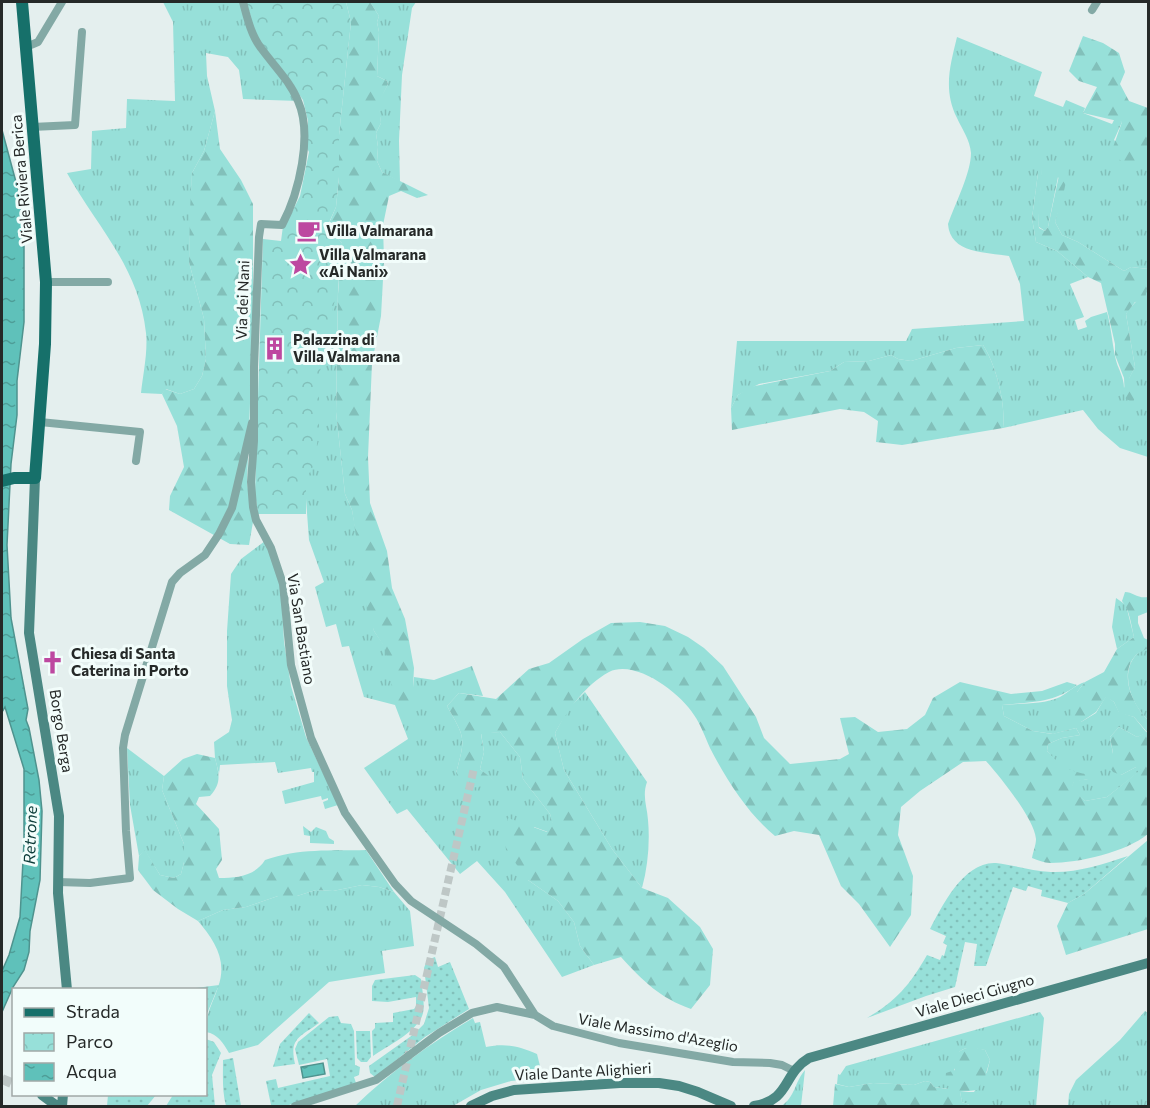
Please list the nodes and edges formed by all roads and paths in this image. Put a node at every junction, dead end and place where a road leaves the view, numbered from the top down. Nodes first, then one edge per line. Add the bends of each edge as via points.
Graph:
1 (22, 2) edge
2 (62, 2) edge
3 (243, 2) edge
4 (1097, 2) edge
5 (1092, 10) dead end
6 (82, 32) dead end
7 (27, 47) junction
8 (32, 127) junction
9 (46, 282) junction
10 (108, 282) dead end
11 (254, 416) junction
12 (40, 422) junction
13 (136, 461) dead end
14 (35, 478) junction
15 (2, 481) edge
16 (58, 882) junction
17 (1149, 963) edge
18 (67, 988) edge
19 (535, 1015) junction
20 (794, 1071) junction
21 (295, 1107) edge
22 (471, 1107) edge
23 (731, 1107) edge
24 (754, 1107) edge

1 - 7 main road, Viale Riviera Berica
2 - 7 street via 38,42
3 - 11 street, Via dei Nani via 260,47 286,79 299,101 304,121 301,171 290,209 282,225 261,224
4 - 5 street
6 - 8 street via 75,125
7 - 8 main road, Viale Riviera Berica
8 - 9 main road, Viale Riviera Berica
9 - 10 street
9 - 12 main road, Viale Riviera Berica
11 - 16 street via 232,508 205,555 172,582 128,720 123,748 130,878
11 - 19 street, Via San Bastiano via 251,482 256,520 283,584 291,665 311,738 335,793 358,833 402,892 504,967
12 - 13 street via 140,432
12 - 14 main road, Viale Riviera Berica
14 - 15 main road
14 - 16 main road, Borgo Berga via 29,633 59,816
16 - 18 main road, Borgo Berga
17 - 20 main road, Viale Dieci Giugno via 809,1058
19 - 20 street, Viale Massimo d'Azeglio via 553,1026 619,1043 733,1062 770,1063
19 - 21 street, Viale Massimo d'Azeglio via 497,1007 472,1013 376,1080
20 - 24 main road via 779,1096
22 - 23 main road, Viale Dante Alighieri via 514,1090 620,1083 679,1086

